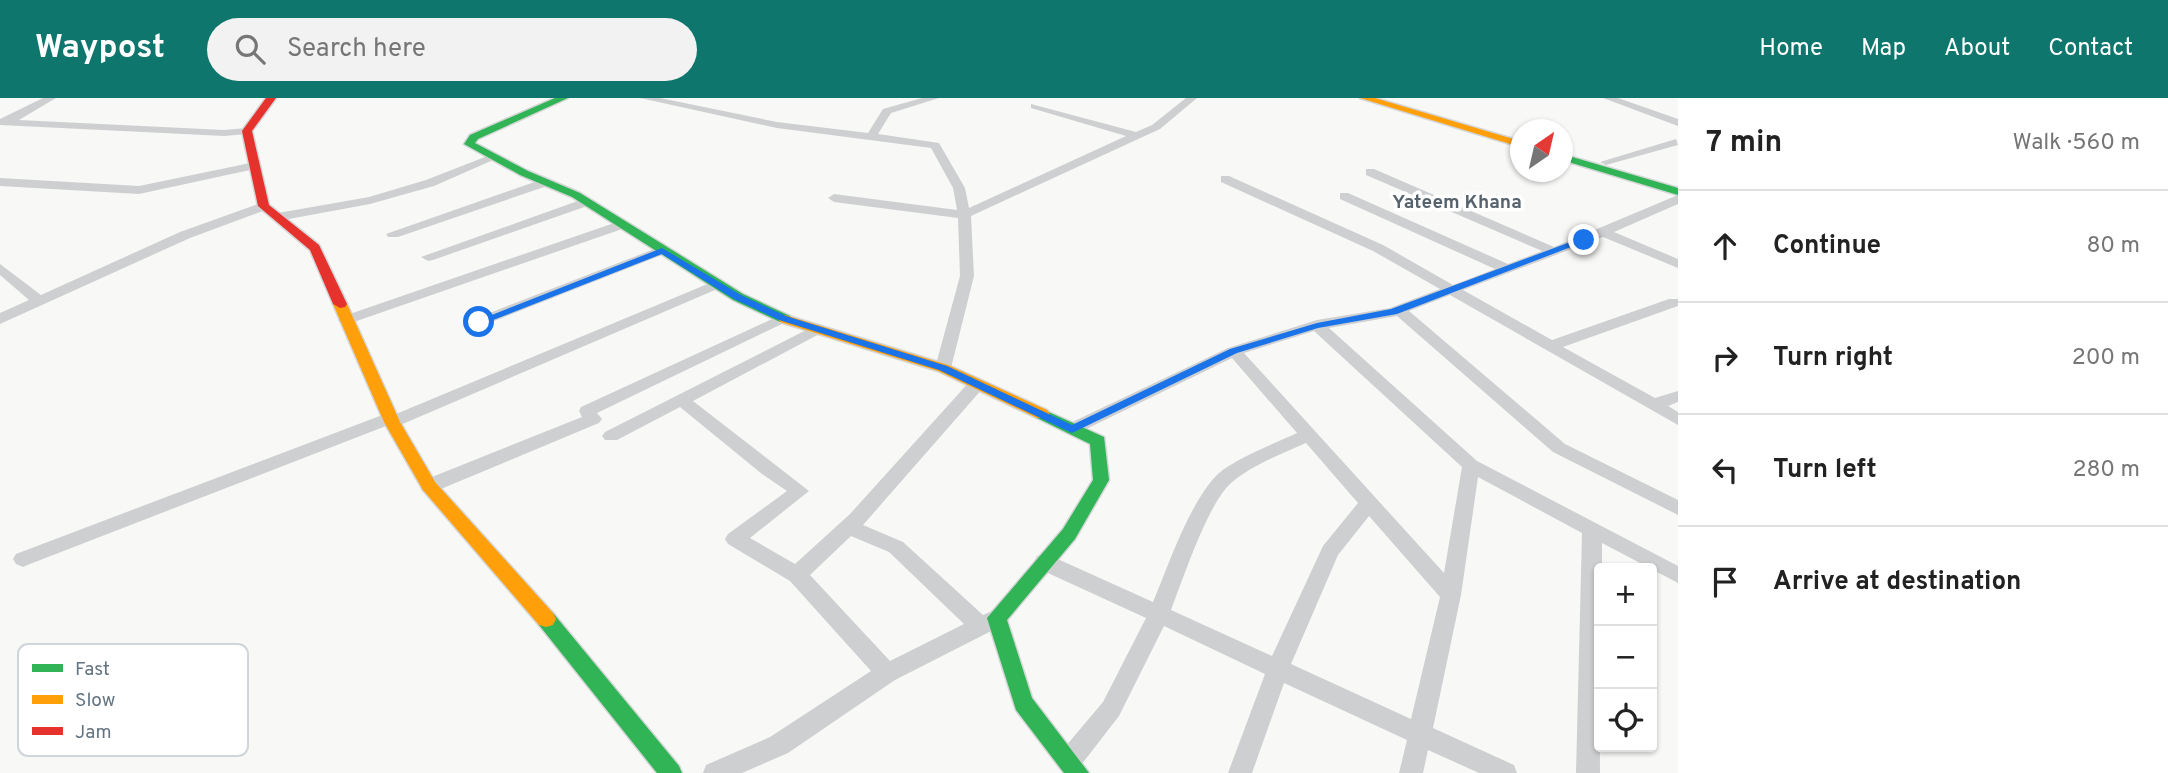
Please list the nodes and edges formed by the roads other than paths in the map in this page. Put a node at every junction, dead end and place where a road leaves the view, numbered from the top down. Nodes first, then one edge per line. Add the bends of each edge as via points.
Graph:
1 (51, 98) edge
2 (271, 98) edge
3 (563, 98) edge
4 (645, 98) edge
5 (934, 98) edge
6 (1192, 98) edge
7 (1365, 98) edge
8 (1387, 98) edge
9 (1608, 98) edge
10 (1035, 106) dead end
11 (2, 123) edge
12 (1678, 123) edge
13 (247, 131) junction
14 (1510, 134) edge
15 (1137, 136) junction
16 (872, 137) junction
17 (1510, 141) edge
18 (1675, 142) dead end
19 (1573, 152) edge
20 (494, 157) junction
21 (1573, 160) edge
22 (1606, 162) junction
23 (256, 166) junction
24 (1370, 172) dead end
25 (1225, 179) dead end
26 (0, 181) edge
27 (546, 182) junction
28 (1678, 183) edge
29 (1678, 192) edge
30 (1344, 196) dead end
31 (834, 198) dead end
32 (1678, 200) edge
33 (586, 202) junction
34 (264, 206) junction
35 (964, 215) junction
36 (278, 218) junction
37 (620, 225) junction
38 (1603, 232) junction
39 (393, 234) dead end
40 (662, 250) junction
41 (1555, 251) junction
42 (428, 257) dead end
43 (1678, 264) edge
44 (0, 268) edge
45 (1508, 269) junction
46 (717, 284) junction
47 (1452, 291) junction
48 (40, 302) junction
49 (1674, 302) dead end
50 (1399, 310) junction
51 (783, 318) junction
52 (0, 319) edge
53 (346, 320) junction
54 (479, 322) dead end
55 (1317, 326) junction
56 (818, 329) junction
57 (1551, 346) junction
58 (1234, 351) junction
59 (943, 368) junction
60 (977, 384) junction
61 (1678, 396) edge
62 (681, 400) junction
63 (1653, 405) junction
64 (1678, 419) edge
65 (391, 420) junction
66 (1072, 429) junction
67 (1309, 435) junction
68 (611, 436) dead end
69 (1471, 465) junction
70 (429, 486) junction
71 (1370, 503) junction
72 (1678, 508) edge
73 (849, 527) junction
74 (1592, 529) junction
75 (23, 559) dead end
76 (1044, 562) junction
77 (797, 575) junction
78 (1678, 575) edge
79 (1451, 595) junction
80 (1159, 614) junction
81 (988, 622) junction
82 (1278, 668) junction
83 (887, 673) junction
84 (1420, 733) junction
85 (1074, 767) edge
86 (671, 773) edge
87 (715, 773) edge
88 (1240, 773) edge
89 (1411, 773) edge
90 (1505, 773) edge
91 (1588, 773) edge

1 - 11 street
2 - 13 street
3 - 20 street via 468,141
4 - 16 street via 777,125
5 - 16 street via 887,111
6 - 15 street
7 - 17 street
8 - 14 street
9 - 12 street
10 - 15 street
11 - 13 street
13 - 23 street
15 - 35 street
16 - 35 street via 935,145 960,188
18 - 22 street
19 - 22 street
20 - 27 street
20 - 36 street via 430,183
21 - 29 street
22 - 28 street
23 - 26 street via 139,190
23 - 34 street
24 - 41 street
25 - 47 street via 1378,248
27 - 33 street
27 - 39 street
30 - 45 street
31 - 35 street
32 - 38 street
33 - 37 street
33 - 42 street
34 - 36 street
34 - 48 street via 185,235
35 - 59 street via 967,276
36 - 53 street via 314,248
37 - 40 street
37 - 53 street
38 - 41 street
38 - 43 street
40 - 46 street
40 - 54 street
41 - 45 street
44 - 48 street
45 - 47 street
46 - 51 street
46 - 65 street
47 - 50 street
47 - 57 street
48 - 52 street
49 - 57 street
50 - 55 street
50 - 72 street via 1559,448
51 - 56 street
51 - 70 street via 587,411 593,419
53 - 65 street
55 - 58 street
55 - 69 street
56 - 59 street
56 - 62 street
57 - 63 street
58 - 66 street
58 - 67 street
59 - 60 street
60 - 66 street
60 - 73 street
61 - 63 street
62 - 68 street
62 - 77 street via 800,491 735,539
63 - 64 street
65 - 70 street
65 - 75 street
66 - 76 street via 1098,441 1101,480 1069,534
67 - 71 street
67 - 80 street via 1223,480 1196,523
69 - 74 street
69 - 79 street
70 - 86 street via 524,592
71 - 79 street
71 - 82 street via 1330,551
73 - 77 street
73 - 81 street via 896,547
74 - 78 street
74 - 91 street
76 - 80 street
76 - 81 street
77 - 83 street
79 - 84 street
80 - 82 street
80 - 85 street via 1111,709
81 - 83 street
81 - 85 street via 1023,703
82 - 84 street
82 - 88 street
83 - 87 street via 779,745
84 - 89 street
84 - 90 street

